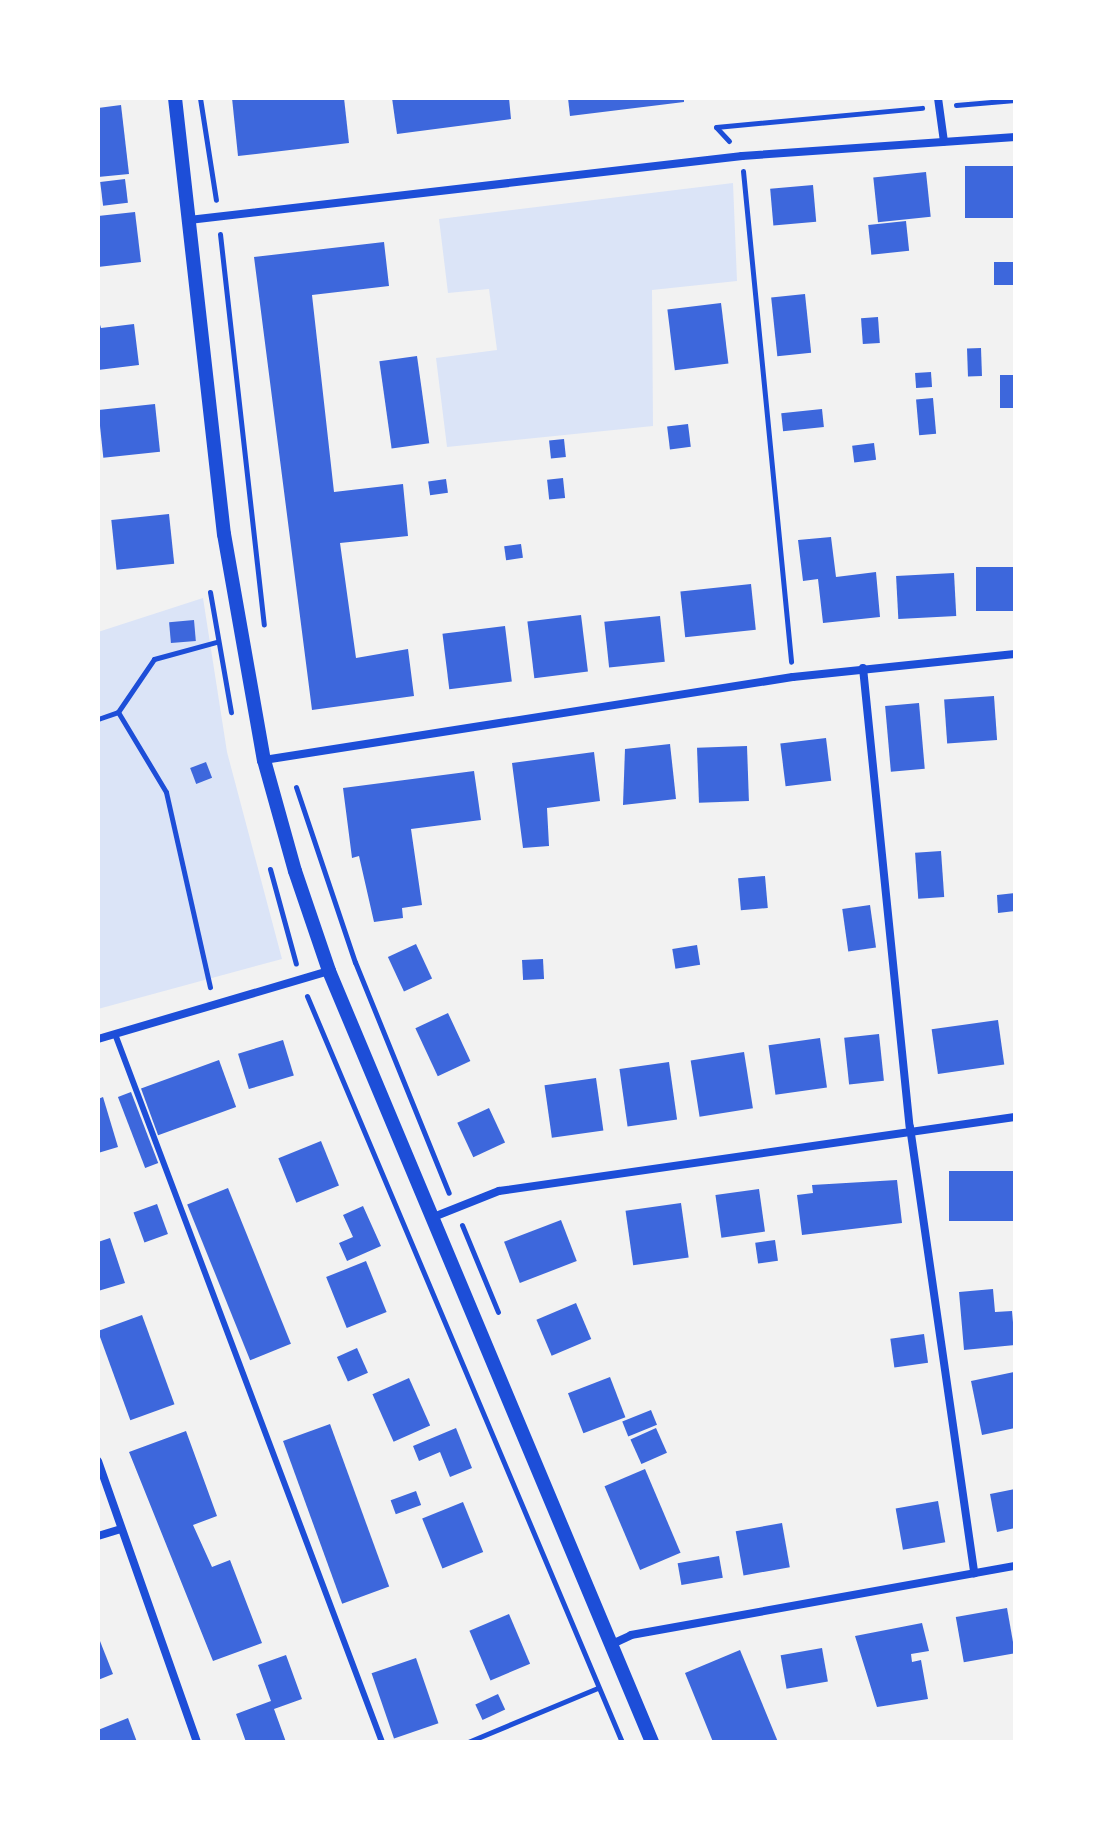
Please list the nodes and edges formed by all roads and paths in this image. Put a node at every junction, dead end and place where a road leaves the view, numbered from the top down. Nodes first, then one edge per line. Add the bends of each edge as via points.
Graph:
1 (175, 98) edge
2 (200, 98) edge
3 (1015, 100) edge
4 (939, 102) edge
5 (1015, 137) edge
6 (944, 142) junction
7 (742, 156) junction
8 (219, 216) junction
9 (189, 220) junction
10 (265, 632) dead end
11 (240, 635) junction
12 (1015, 654) edge
13 (863, 668) junction
14 (793, 677) junction
15 (118, 712) junction
16 (98, 719) edge
17 (286, 756) junction
18 (264, 760) junction
19 (329, 971) junction
20 (213, 1008) junction
21 (115, 1034) junction
22 (98, 1039) edge
23 (1015, 1117) edge
24 (910, 1127) junction
25 (455, 1208) junction
26 (431, 1218) junction
27 (504, 1326) dead end
28 (98, 1461) edge
29 (121, 1529) junction
30 (98, 1536) edge
31 (1015, 1566) edge
32 (974, 1573) junction
33 (610, 1645) junction
34 (625, 1677) junction
35 (197, 1742) edge
36 (382, 1742) edge
37 (468, 1742) edge
38 (652, 1742) edge

1 - 9 street
2 - 8 path
3 - 4 path
4 - 6 street
4 - 7 path via 716,127
5 - 6 street
6 - 7 street
7 - 8 street
7 - 14 path
8 - 9 street
8 - 10 path
9 - 11 street
11 - 15 path via 154,659
11 - 18 street
12 - 13 street
13 - 14 street
13 - 24 street
14 - 17 street
15 - 16 path
15 - 20 path via 166,792
17 - 18 street
17 - 25 path via 355,962
18 - 19 street
19 - 20 street
19 - 26 street
20 - 21 street
21 - 22 street
21 - 36 lane
23 - 24 street
24 - 25 street via 499,1191
24 - 32 street
25 - 26 street
25 - 27 path
26 - 33 street
28 - 29 street
29 - 30 street
29 - 35 street
31 - 32 street
32 - 33 street via 631,1635
33 - 34 street
34 - 37 path
34 - 38 street

